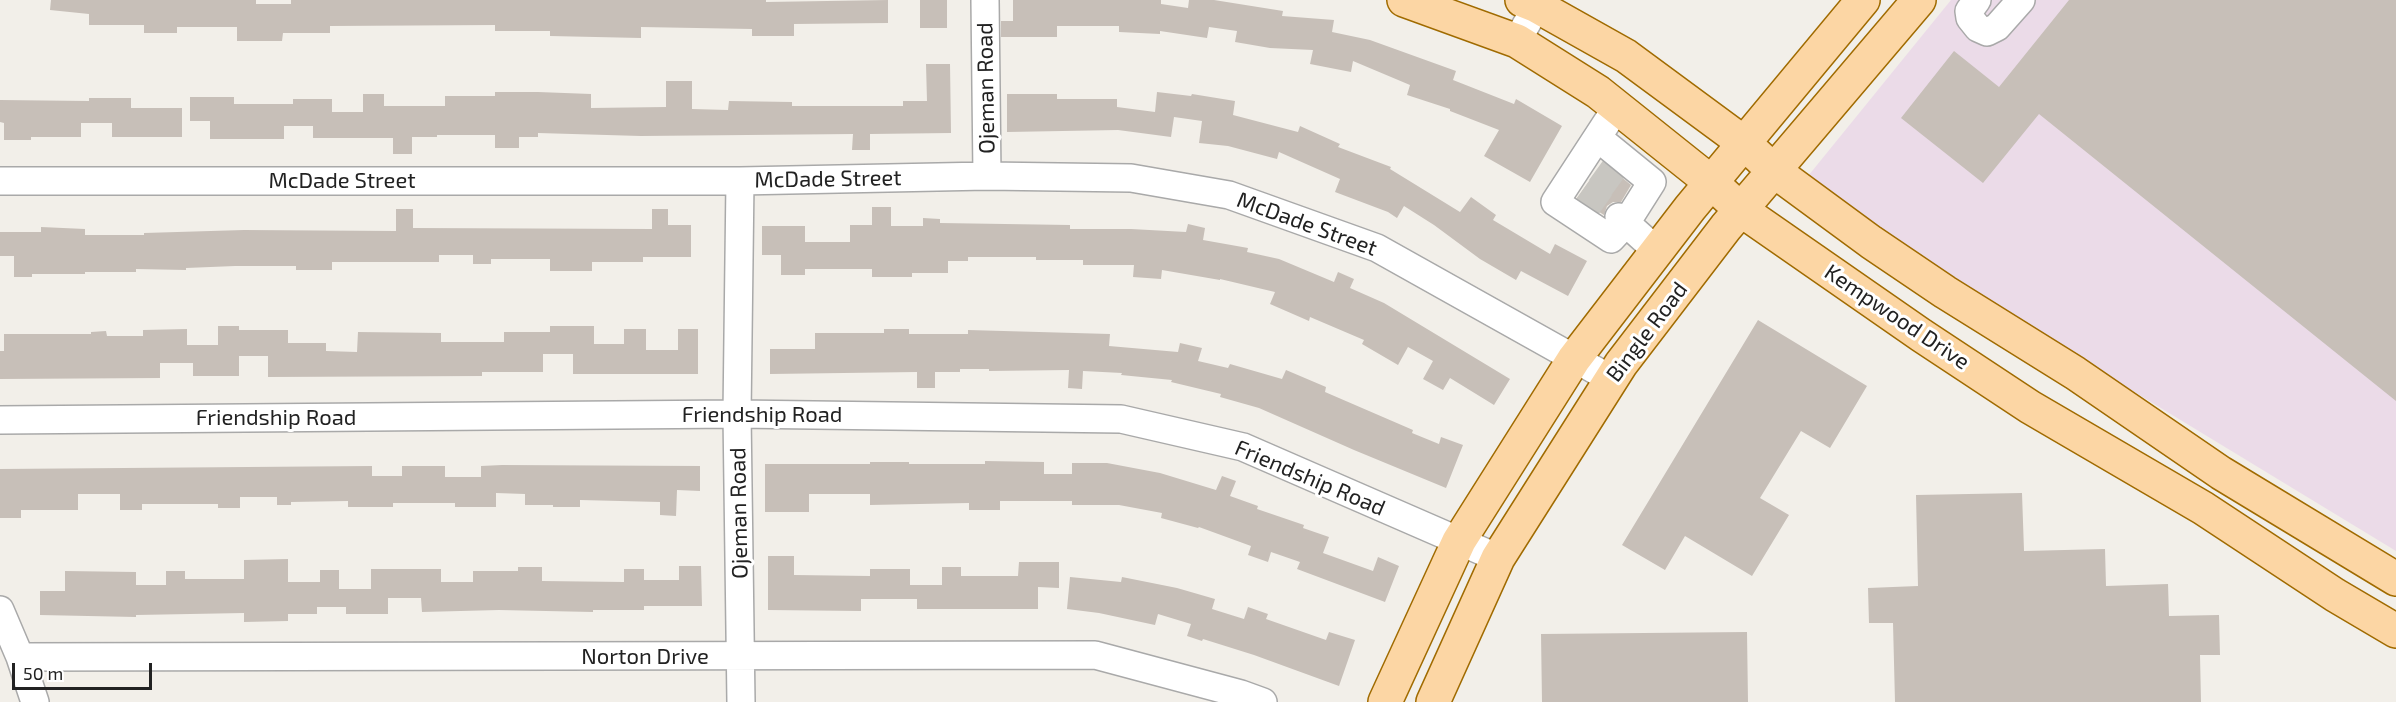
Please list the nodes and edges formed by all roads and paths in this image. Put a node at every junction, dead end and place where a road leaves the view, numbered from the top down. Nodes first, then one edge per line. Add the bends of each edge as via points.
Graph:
1 (985, 0) edge
2 (1404, 0) edge
3 (1863, 0) edge
4 (1918, 0) edge
5 (1977, 0) edge
6 (2020, 0) edge
7 (1533, 2) edge
8 (1517, 41) junction
9 (1617, 107) junction
10 (1744, 143) junction
11 (1586, 168) junction
12 (1773, 170) junction
13 (987, 176) junction
14 (740, 181) junction
15 (0, 182) edge
16 (1712, 183) junction
17 (1630, 209) junction
18 (1741, 210) junction
19 (1657, 251) junction
20 (1574, 359) junction
21 (1611, 379) junction
22 (737, 414) junction
23 (0, 420) edge
24 (1459, 541) junction
25 (1498, 558) junction
26 (2396, 579) edge
27 (0, 610) edge
28 (2396, 631) edge
29 (20, 657) junction
30 (741, 657) junction
31 (35, 702) edge
32 (741, 702) edge
33 (1263, 702) edge
34 (1385, 702) edge
35 (1433, 702) edge

1 - 13 street, Ojeman Road
2 - 8 main road, Kempwood Drive
3 - 10 main road, Bingle Road
4 - 12 main road, Bingle Road
5 - 6 street via 1969,11 1970,18 1987,32 1997,27
7 - 8 street
7 - 10 main road via 1626,57
8 - 9 main road, Kempwood Drive
9 - 11 street
9 - 16 main road, Kempwood Drive
10 - 12 main road
10 - 16 main road, Bingle Road
11 - 17 street via 1652,182
11 - 17 street via 1555,202 1611,239
12 - 18 main road, Bingle Road
12 - 26 main road via 1945,292 2075,373 2221,472
13 - 14 street, McDade Street
13 - 20 street, McDade Street via 1131,178 1229,195 1377,248
14 - 15 street, McDade Street
14 - 22 street, Ojeman Road
16 - 18 main road, Kempwood Drive
16 - 19 main road, Bingle Road
17 - 19 street
18 - 21 main road, Bingle Road
18 - 28 main road, Kempwood Drive via 2030,406 2203,508
19 - 20 main road, Bingle Road
20 - 21 street, McDade Street
20 - 24 main road, Bingle Road
21 - 25 main road, Bingle Road
22 - 23 street, Friendship Road
22 - 24 street, Friendship Road via 1121,419 1243,447
22 - 30 street, Ojeman Road
24 - 25 street, Friendship Road
24 - 34 main road, Bingle Road
25 - 35 main road, Bingle Road
27 - 29 street
29 - 30 street, Norton Drive
29 - 31 street
30 - 32 street, Ojeman Road
30 - 33 street, Norton Drive via 1095,655

